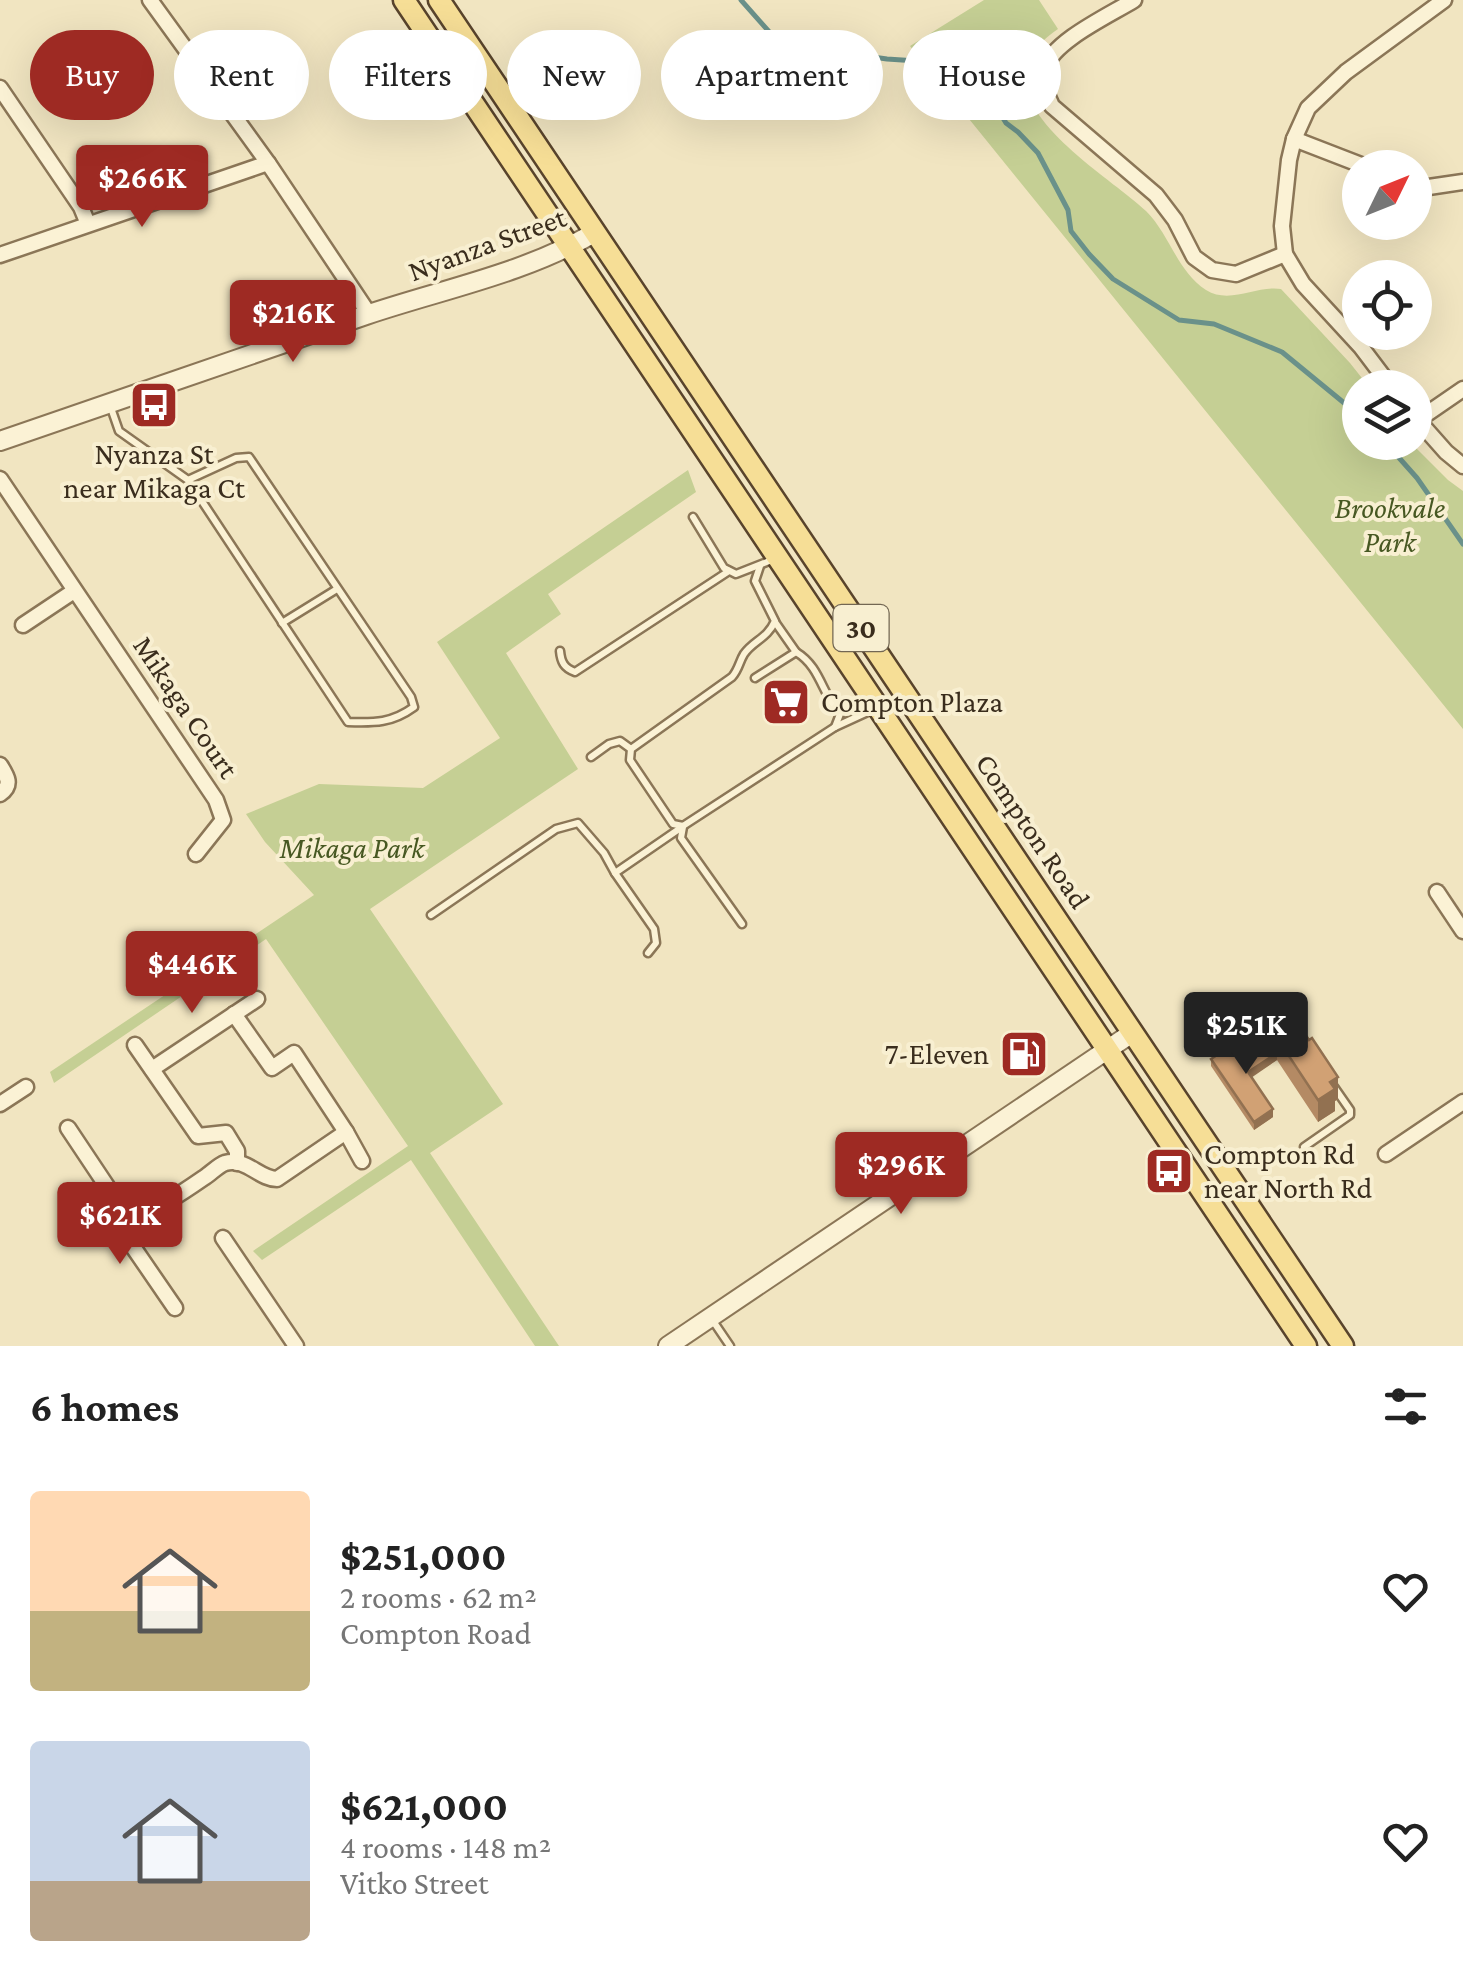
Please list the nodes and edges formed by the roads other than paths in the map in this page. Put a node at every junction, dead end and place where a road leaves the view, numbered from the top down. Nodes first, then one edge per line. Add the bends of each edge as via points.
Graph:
1 (150, 0) edge
2 (404, 0) edge
3 (439, 0) edge
4 (1134, 0) edge
5 (1444, 0) edge
6 (0, 88) edge
7 (1294, 139) junction
8 (1342, 158) edge
9 (268, 163) junction
10 (1463, 182) edge
11 (1432, 187) edge
12 (88, 224) junction
13 (594, 233) junction
14 (569, 248) junction
15 (1285, 254) junction
16 (0, 255) edge
17 (368, 314) junction
18 (1379, 370) edge
19 (1463, 390) edge
20 (110, 404) junction
21 (1432, 409) edge
22 (1432, 437) edge
23 (0, 441) edge
24 (1463, 466) edge
25 (0, 479) edge
26 (188, 480) junction
27 (693, 517) dead end
28 (769, 562) junction
29 (729, 571) junction
30 (337, 588) junction
31 (74, 591) junction
32 (774, 621) junction
33 (282, 623) junction
34 (24, 624) dead end
35 (560, 651) dead end
36 (796, 652) junction
37 (755, 678) dead end
38 (878, 707) junction
39 (835, 727) junction
40 (631, 748) junction
41 (591, 757) dead end
42 (0, 765) edge
43 (0, 794) edge
44 (683, 826) junction
45 (196, 854) dead end
46 (615, 874) junction
47 (1437, 892) dead end
48 (432, 915) dead end
49 (742, 924) dead end
50 (1463, 931) edge
51 (648, 952) dead end
52 (256, 999) dead end
53 (234, 1014) junction
54 (1277, 1015) edge
55 (1132, 1033) junction
56 (1242, 1038) dead end
57 (135, 1045) dead end
58 (1107, 1049) junction
59 (152, 1069) junction
60 (1329, 1079) edge
61 (26, 1087) dead end
62 (1463, 1102) edge
63 (0, 1104) edge
64 (68, 1128) dead end
65 (346, 1132) junction
66 (1304, 1147) dead end
67 (1386, 1154) dead end
68 (362, 1161) dead end
69 (237, 1163) junction
70 (131, 1214) junction
71 (223, 1238) dead end
72 (175, 1308) dead end
73 (710, 1317) junction
74 (296, 1346) edge
75 (668, 1346) edge
76 (730, 1346) edge
77 (1306, 1346) edge
78 (1343, 1346) edge

1 - 9 street
2 - 14 main road, Compton Road / 30
3 - 13 main road, Compton Road / 30
4 - 15 street via 1052,54 1043,70 1052,106 1156,195 1194,257 1212,270 1236,274
5 - 7 street via 1346,72 1308,108
6 - 12 street
7 - 8 street
7 - 15 street via 1282,226
9 - 12 street
9 - 17 street
10 - 11 street
12 - 16 street
13 - 14 street, Nyanza Street
13 - 55 main road, Compton Road / 30
14 - 17 street, Nyanza Street
14 - 28 main road, Compton Road / 30
15 - 18 street
17 - 20 street, Nyanza Street
19 - 21 street
20 - 23 street, Nyanza Street
20 - 26 lane via 120,431
22 - 24 street
25 - 31 street, Mikaga Court
26 - 30 lane via 249,457
26 - 33 lane
27 - 29 lane
28 - 29 lane
28 - 32 lane via 755,581
28 - 38 main road, Compton Road / 30
29 - 35 lane via 575,672
30 - 33 lane
30 - 33 lane via 411,697 414,708 397,719 348,722
31 - 34 street
31 - 45 street, Mikaga Court via 216,800 223,820
32 - 36 lane
32 - 40 lane via 732,677
36 - 37 lane
36 - 39 lane via 816,671 840,714
38 - 39 lane
38 - 58 main road, Compton Road / 30
39 - 44 lane
40 - 41 lane via 620,741
40 - 44 lane via 630,760 673,824
42 - 43 street via 8,784
44 - 46 lane
44 - 49 lane via 682,838
46 - 48 lane via 578,823 556,830
46 - 51 lane via 654,930 656,943
47 - 50 street
52 - 53 street
53 - 59 street
53 - 65 street via 272,1068 294,1054
54 - 56 lane
55 - 58 street
55 - 78 main road, Compton Road / 30
57 - 59 street
58 - 73 street
58 - 77 main road, Compton Road / 30
59 - 69 street via 198,1136 226,1133 238,1151
60 - 66 lane via 1350,1115
61 - 63 street
62 - 67 street
64 - 70 street
65 - 68 street
65 - 69 street via 277,1179
69 - 70 street via 224,1163 188,1189
70 - 72 street via 129,1241
71 - 74 street
73 - 75 street
73 - 76 lane

